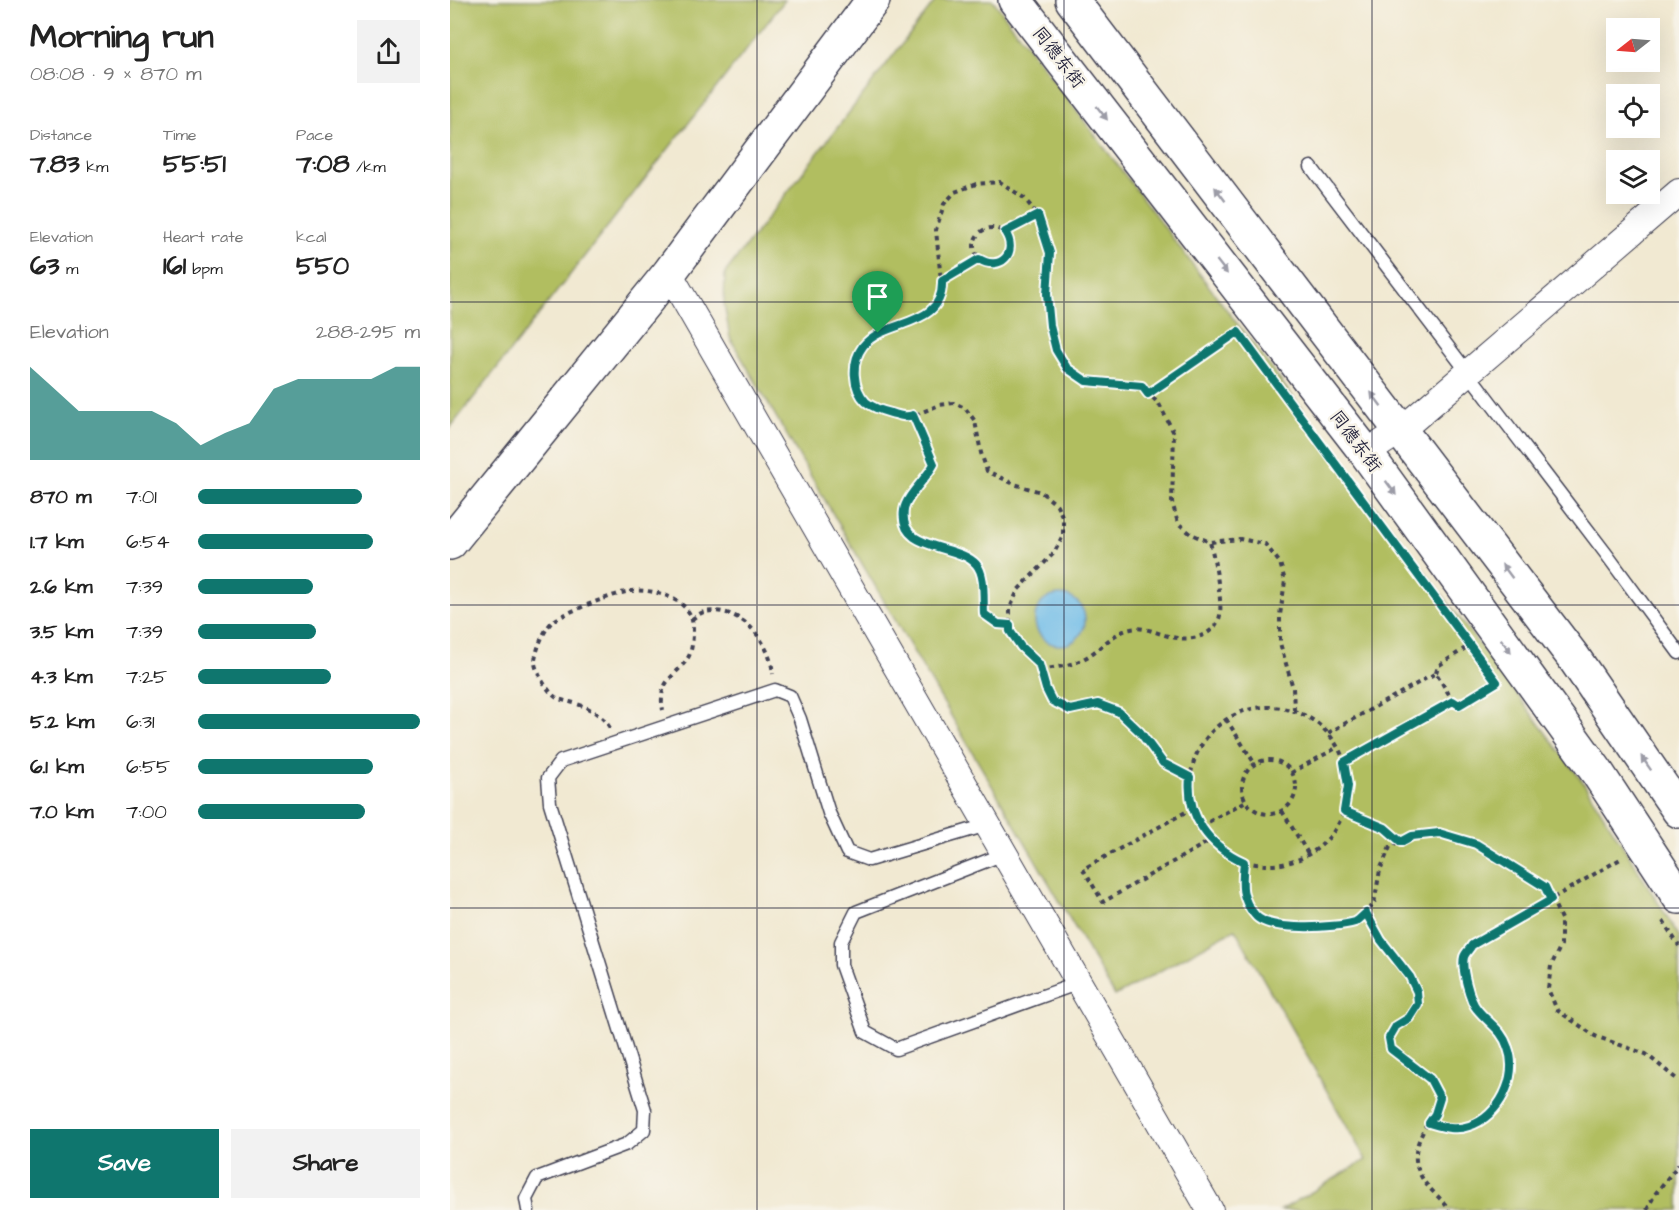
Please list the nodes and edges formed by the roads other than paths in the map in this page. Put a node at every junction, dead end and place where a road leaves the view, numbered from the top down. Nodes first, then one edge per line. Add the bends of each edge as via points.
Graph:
1 (873, 0) edge
2 (1015, 0) edge
3 (1072, 0) edge
4 (1311, 167) dead end
5 (1679, 192) edge
6 (669, 273) junction
7 (1468, 372) junction
8 (1400, 430) junction
9 (1366, 453) junction
10 (450, 543) edge
11 (1679, 653) edge
12 (1679, 811) edge
13 (987, 825) junction
14 (1004, 854) junction
15 (1670, 906) edge
16 (1079, 983) junction
17 (528, 1210) edge
18 (1210, 1210) edge

1 - 6 main road
2 -> 9 main road, 同德东街
8 -> 3 main road
4 - 7 lane
5 - 7 street
6 - 10 main road
6 - 13 street
7 - 8 street
7 - 11 lane
8 - 9 street
12 -> 8 main road via 1574,658
9 -> 15 main road, 同德东街 via 1597,772
13 - 14 street
13 - 17 lane via 869,860 847,852 829,813 790,696 775,690 561,761 548,778 550,803 645,1110 644,1130 627,1144 537,1178 526,1199
14 - 16 street
14 - 16 lane via 856,912 841,942 841,965 866,1032 896,1048
16 - 18 street

